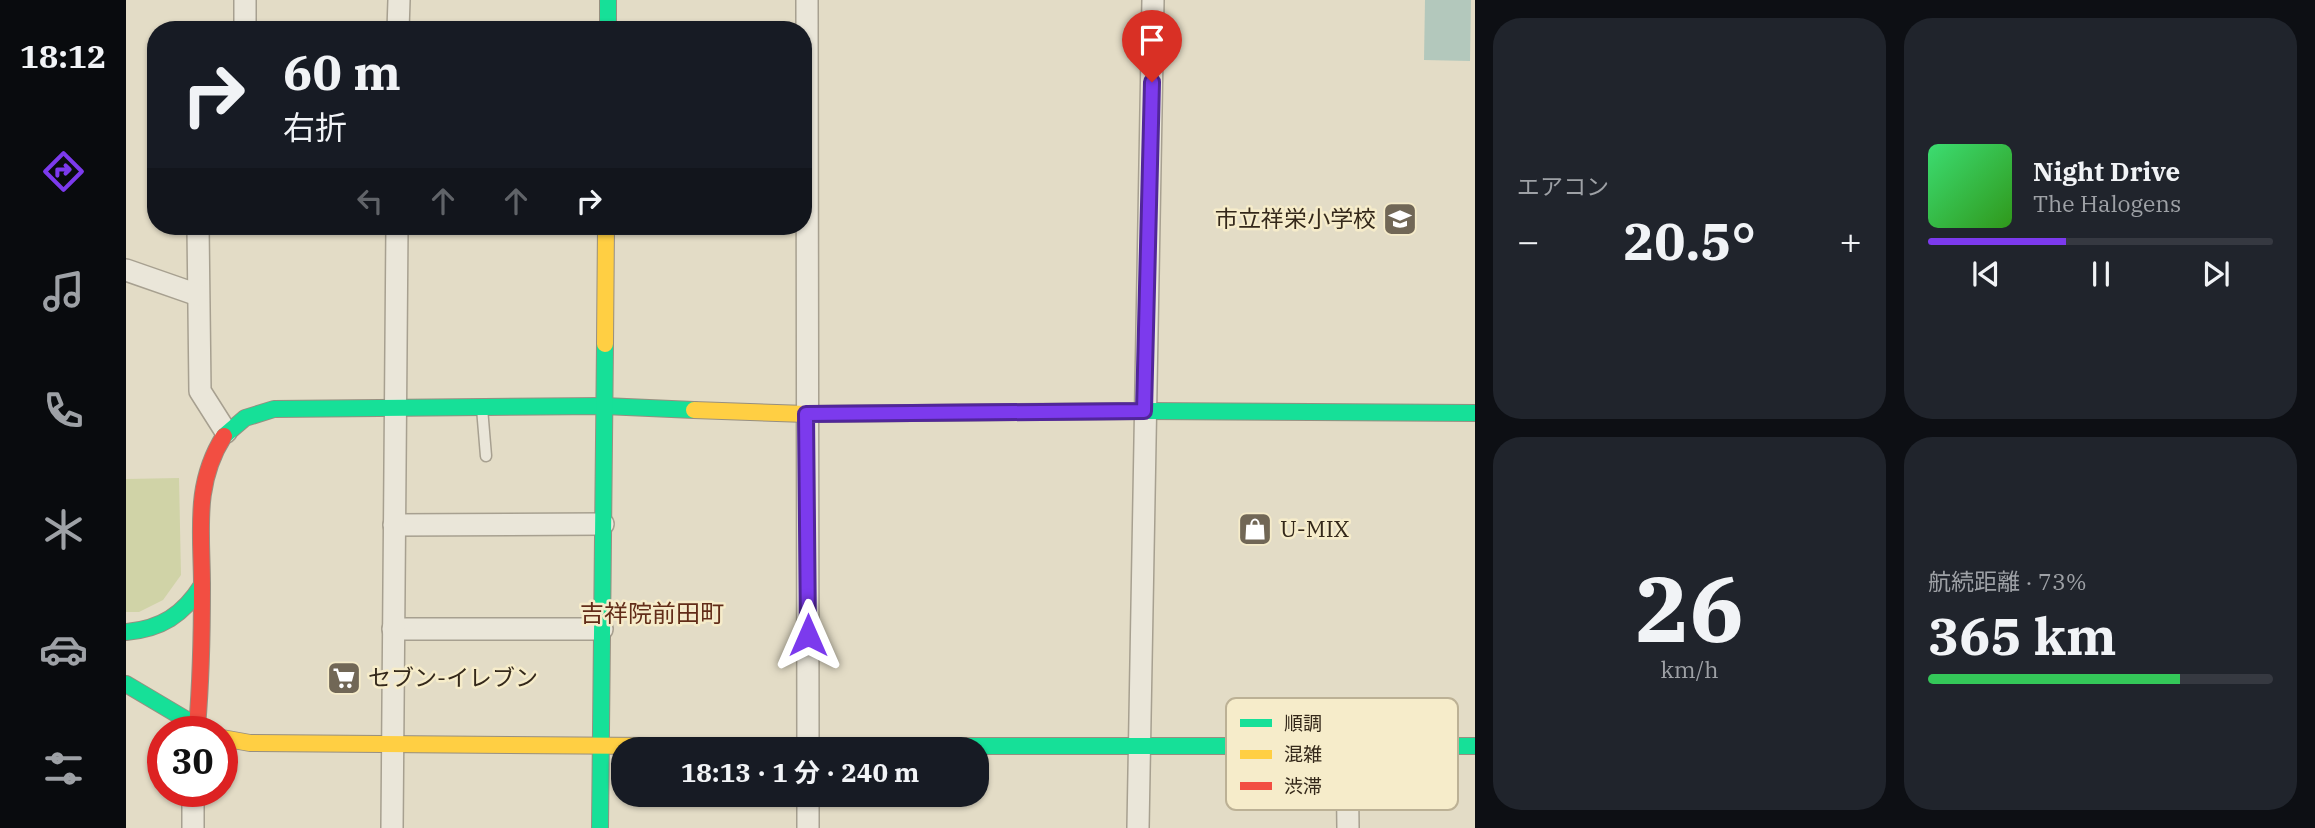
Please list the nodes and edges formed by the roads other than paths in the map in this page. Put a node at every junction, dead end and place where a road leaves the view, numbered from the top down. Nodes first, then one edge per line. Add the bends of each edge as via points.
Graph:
1 (245, 0) edge
2 (399, 0) edge
3 (608, 0) edge
4 (807, 0) edge
5 (1153, 0) edge
6 (246, 21) edge
7 (398, 21) edge
8 (608, 21) edge
9 (807, 21) edge
10 (198, 235) edge
11 (397, 235) edge
12 (606, 235) edge
13 (806, 235) edge
14 (126, 270) edge
15 (198, 295) junction
16 (604, 406) junction
17 (482, 408) junction
18 (396, 409) junction
19 (1144, 411) junction
20 (1475, 413) edge
21 (806, 414) junction
22 (226, 432) junction
23 (486, 456) dead end
24 (603, 524) junction
25 (394, 525) junction
26 (202, 584) junction
27 (393, 629) junction
28 (602, 629) junction
29 (126, 632) edge
30 (126, 684) edge
31 (177, 716) edge
32 (200, 716) edge
33 (808, 737) edge
34 (238, 741) edge
35 (394, 744) junction
36 (601, 746) junction
37 (611, 746) edge
38 (989, 746) edge
39 (1140, 746) junction
40 (1226, 746) edge
41 (193, 807) edge
42 (808, 807) edge
43 (1348, 810) edge
44 (193, 828) edge
45 (392, 828) edge
46 (600, 828) edge
47 (808, 828) edge
48 (1138, 828) edge
49 (1348, 828) edge

1 - 6 street
2 - 7 street
3 - 8 street
4 - 9 street
5 - 19 street
10 - 15 street
11 - 18 street
12 - 16 street
13 - 21 street
14 - 15 street
15 - 22 street via 200,391
16 - 17 street
16 - 21 street
16 - 24 street
17 - 18 street
17 - 23 lane
18 - 22 street via 274,409 242,419
18 - 25 street
19 - 20 street
19 - 21 street
19 - 39 street
21 - 33 street
22 - 26 street via 209,459 204,479
24 - 25 street
24 - 28 street
25 - 27 street
26 - 29 street via 192,603 168,622
26 - 32 street
27 - 28 street
27 - 35 street
28 - 36 street
30 - 31 street
34 - 35 street
35 - 36 street
35 - 45 street
36 - 37 street
36 - 46 street
38 - 39 street
39 - 40 street
39 - 48 street
41 - 44 street
42 - 47 street
43 - 49 street

